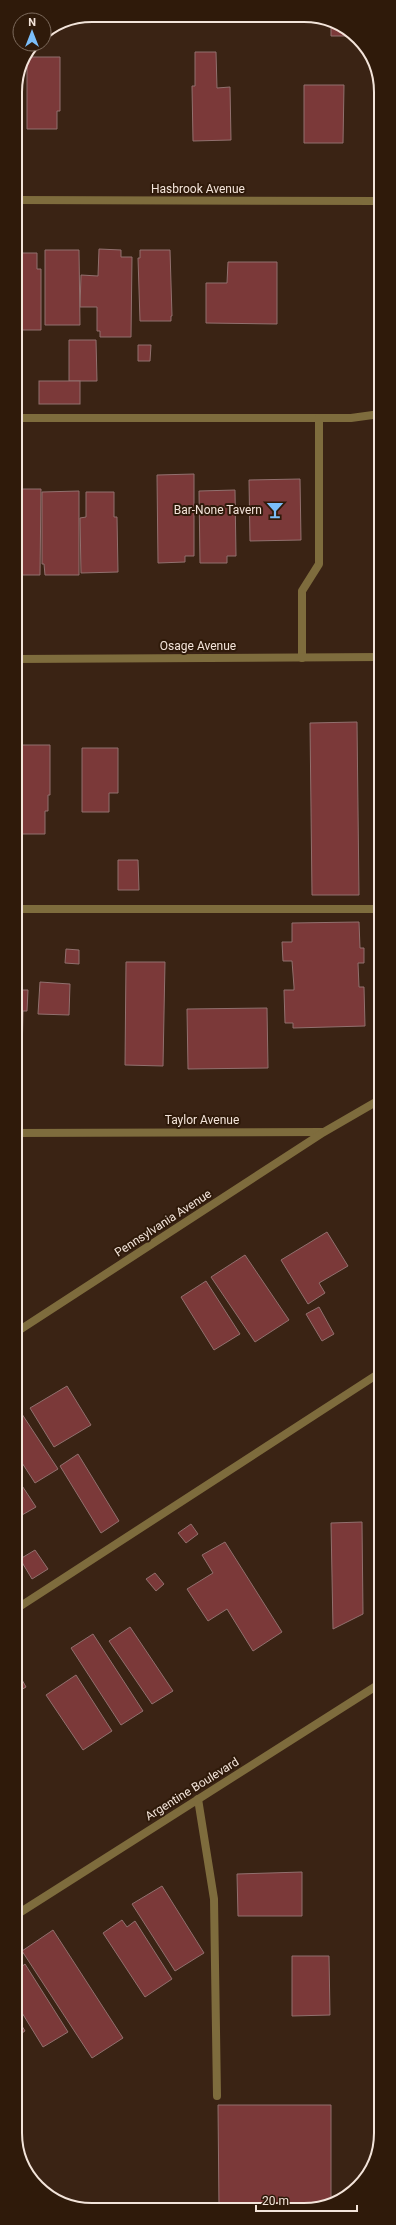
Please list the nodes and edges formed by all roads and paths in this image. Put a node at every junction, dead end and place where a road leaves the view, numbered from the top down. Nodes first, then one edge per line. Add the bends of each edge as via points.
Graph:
1 (22, 200) edge
2 (374, 201) edge
3 (374, 415) edge
4 (22, 418) edge
5 (319, 418) junction
6 (374, 657) edge
7 (302, 658) junction
8 (22, 659) edge
9 (22, 909) edge
10 (374, 909) edge
11 (374, 1103) edge
12 (324, 1132) junction
13 (22, 1133) edge
14 (22, 1329) edge
15 (374, 1377) edge
16 (22, 1605) edge
17 (374, 1687) edge
18 (198, 1799) junction
19 (22, 1911) edge
20 (217, 2096) dead end

1 - 2 street, Hasbrook Avenue
3 - 5 street
4 - 5 street
5 - 7 street via 319,564 302,591
6 - 7 street, Osage Avenue
7 - 8 street, Osage Avenue
9 - 10 street
11 - 12 street, Taylor Avenue
12 - 13 street, Taylor Avenue
12 - 14 street, Pennsylvania Avenue
15 - 16 street
17 - 18 street, Argentine Boulevard
18 - 19 street, Argentine Boulevard
18 - 20 street via 214,1899

